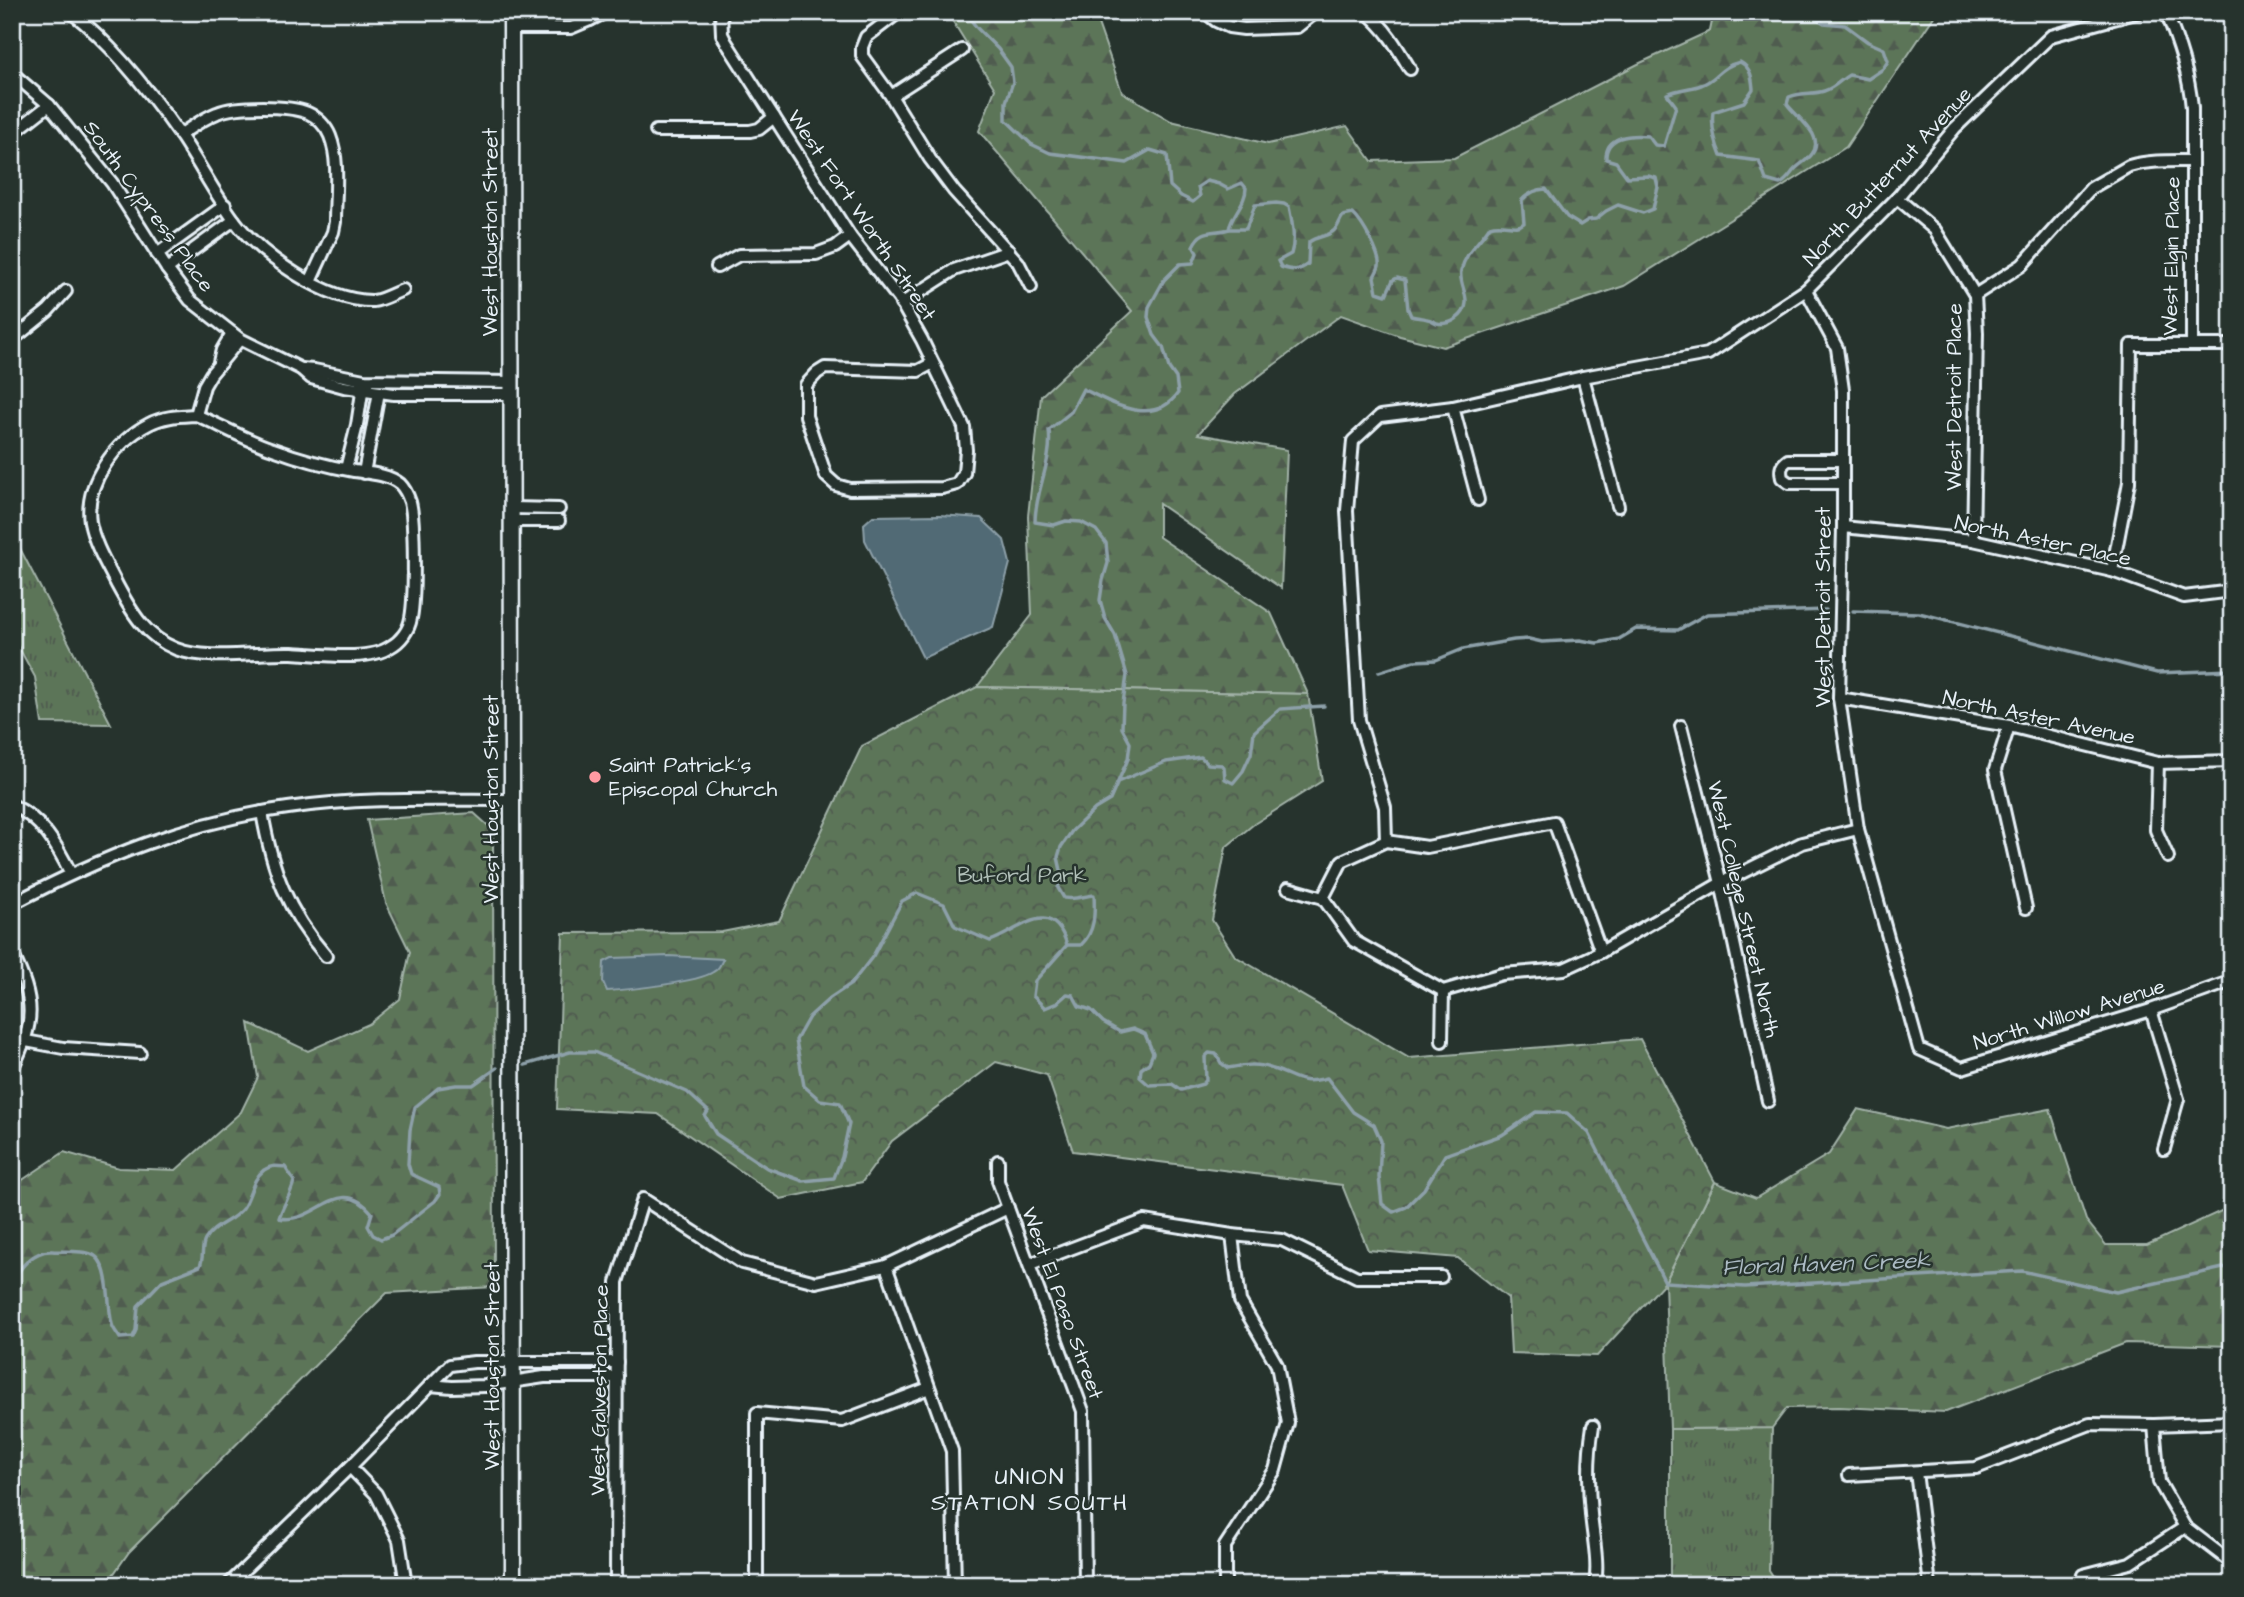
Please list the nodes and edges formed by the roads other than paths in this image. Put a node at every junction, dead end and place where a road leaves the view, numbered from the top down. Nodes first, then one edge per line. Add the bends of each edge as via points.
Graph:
1 (71, 12) edge
2 (607, 12) edge
3 (722, 12) edge
4 (899, 12) edge
5 (1205, 12) edge
6 (1316, 12) edge
7 (1366, 12) edge
8 (2138, 12) edge
9 (2166, 12) edge
10 (563, 15) junction
11 (511, 19) edge
12 (590, 20) junction
13 (563, 28) junction
14 (962, 50) dead end
15 (1410, 69) dead end
16 (12, 73) edge
17 (891, 96) junction
18 (49, 105) junction
19 (774, 117) junction
20 (656, 131) dead end
21 (12, 134) edge
22 (180, 135) junction
23 (2192, 161) junction
24 (1898, 198) junction
25 (225, 205) junction
26 (234, 220) junction
27 (850, 236) junction
28 (1009, 251) junction
29 (157, 254) junction
30 (718, 267) dead end
31 (167, 269) junction
32 (310, 282) junction
33 (1031, 287) dead end
34 (403, 290) dead end
35 (1806, 290) junction
36 (66, 291) dead end
37 (1975, 295) junction
38 (901, 304) junction
39 (236, 336) junction
40 (12, 337) edge
41 (2192, 345) junction
42 (2232, 345) edge
43 (933, 363) junction
44 (1583, 377) junction
45 (363, 385) junction
46 (512, 388) junction
47 (379, 392) junction
48 (1453, 407) junction
49 (196, 415) junction
50 (359, 415) junction
51 (376, 418) junction
52 (1841, 460) junction
53 (346, 469) junction
54 (364, 473) junction
55 (1842, 483) junction
56 (1478, 500) dead end
57 (1618, 506) dead end
58 (559, 509) dead end
59 (512, 515) junction
60 (559, 521) dead end
61 (1843, 527) junction
62 (1973, 540) junction
63 (2112, 571) junction
64 (2232, 591) edge
65 (1839, 698) junction
66 (1681, 726) dead end
67 (2009, 726) junction
68 (2232, 761) edge
69 (2158, 763) junction
70 (512, 800) junction
71 (12, 805) edge
72 (262, 812) junction
73 (1858, 829) junction
74 (1386, 841) junction
75 (2168, 857) dead end
76 (71, 874) junction
77 (1721, 883) junction
78 (1288, 888) dead end
79 (1323, 898) junction
80 (12, 904) edge
81 (2026, 908) dead end
82 (1601, 952) junction
83 (12, 953) edge
84 (326, 956) dead end
85 (2232, 981) edge
86 (1443, 990) junction
87 (2151, 1010) junction
88 (26, 1041) junction
89 (1442, 1041) dead end
90 (1919, 1049) joint
91 (140, 1053) dead end
92 (12, 1069) edge
93 (1768, 1101) dead end
94 (2164, 1149) dead end
95 (998, 1161) dead end
96 (1008, 1208) junction
97 (1232, 1235) junction
98 (1030, 1264) junction
99 (886, 1266) junction
100 (1441, 1277) dead end
101 (512, 1362) junction
102 (617, 1362) junction
103 (617, 1377) junction
104 (513, 1382) junction
105 (430, 1385) junction
106 (929, 1388) junction
107 (2232, 1422) edge
108 (2154, 1425) junction
109 (1593, 1426) dead end
110 (350, 1467) junction
111 (1916, 1472) junction
112 (1849, 1475) dead end
113 (2185, 1527) junction
114 (2232, 1563) edge
115 (2084, 1580) edge
116 (228, 1585) edge
117 (406, 1585) edge
118 (513, 1585) edge
119 (616, 1585) edge
120 (757, 1585) edge
121 (955, 1585) edge
122 (1085, 1585) edge
123 (1224, 1585) edge
124 (1595, 1585) edge
125 (1930, 1585) edge

1 - 22 street via 124,65
2 - 12 street
3 - 19 street, West Fort Worth Street via 726,42
4 - 17 street via 866,37 862,47 862,56
5 - 6 street via 1222,24 1244,29 1297,27
7 - 15 street via 1381,24
8 - 24 street, North Butternut Avenue via 2051,36 1955,128
9 - 23 street, West Elgin Place via 2189,82
10 - 11 street
10 - 12 street
10 - 13 street
11 - 13 street
11 - 46 main road, West Houston Street
12 - 13 street
14 - 17 street
16 - 18 street, South Cypress Place
17 - 28 street via 954,191
18 - 21 street
18 - 29 street, South Cypress Place via 112,183
19 - 20 street via 750,131
19 - 27 street, West Fort Worth Street
22 - 25 street
22 - 32 street via 230,109 286,108 320,121 333,147 335,222
23 - 37 street via 2136,164 2091,188 2022,265
23 - 41 street, West Elgin Place
24 - 35 street, North Butternut Avenue
24 - 37 street, West Detroit Place via 1935,230
25 - 26 street
25 - 29 street
26 - 31 street
26 - 32 street via 271,258
27 - 30 street via 825,252 739,255
27 - 38 street, West Fort Worth Street
28 - 33 street
28 - 38 street via 954,270
29 - 31 street, South Cypress Place
31 - 39 street, South Cypress Place via 190,300
32 - 34 street via 345,296 376,301
35 - 44 street, North Butternut Avenue via 1708,354
35 - 52 street, West Detroit Street via 1837,348 1843,390
36 - 40 street via 48,311
37 - 62 street, West Detroit Place
38 - 43 street, West Fort Worth Street
39 - 45 street, South Cypress Place via 301,369
39 - 49 street via 229,354 204,386
41 - 42 street
41 - 63 street, West Elgin Place via 2131,345 2129,482
43 - 43 street, West Fort Worth Street via 918,371 825,368 806,385 806,416 827,476 836,485 850,489 957,484 964,473 964,427
44 - 48 street, North Butternut Avenue
44 - 57 street
45 - 46 street, South Cypress Place
45 - 47 street, South Cypress Place
45 - 50 street
46 - 47 street, South Cypress Place
46 - 59 main road, West Houston Street
47 - 51 street
48 - 56 street
48 - 74 street, North Butternut Avenue via 1380,416 1353,441 1347,511 1359,720 1385,807
49 - 53 street via 272,449
49 - 54 street via 160,419 135,434 105,463 89,506 95,539 128,606 151,635 190,654 373,654 400,640 411,619 410,503 402,485
50 - 51 street
50 - 53 street
51 - 54 street
52 - 55 street, West Detroit Street
52 - 55 street via 1788,460 1780,471 1789,484
53 - 54 street
55 - 61 street, West Detroit Street
58 - 59 street
59 - 60 street
59 - 70 main road, West Houston Street
61 - 62 street, North Aster Place
61 - 65 street, West Detroit Street
62 - 63 street, North Aster Place
63 - 64 street, North Aster Place via 2184,597
65 - 67 street, North Aster Avenue
65 - 73 street, West Detroit Street
66 - 77 street, West College Street North
67 - 69 street, North Aster Avenue
67 - 81 street via 1995,770
68 - 69 street, North Aster Avenue
69 - 75 street via 2156,830
70 - 72 street via 386,800
70 - 101 main road, West Houston Street
71 - 76 street via 44,829
72 - 76 street via 159,839
72 - 84 street via 280,886
73 - 77 street via 1802,843
73 - 90 street, West Detroit Street
74 - 79 street via 1342,861
74 - 82 street via 1427,847 1555,822
76 - 80 street
77 - 82 street
77 - 93 street, West College Street North
78 - 79 street
79 - 86 street via 1354,941
82 - 86 street via 1564,970 1502,974
83 - 88 street via 29,998
85 - 87 street, North Willow Avenue
86 - 89 street
87 - 90 street, North Willow Avenue via 1962,1068
87 - 94 street via 2178,1099
88 - 91 street
88 - 92 street
95 - 96 street, West El Paso Street via 998,1181
96 - 98 street, West El Paso Street
96 - 99 street
97 - 98 street via 1144,1222
97 - 100 street via 1282,1240 1357,1277
97 - 123 street via 1240,1301 1278,1365 1288,1423 1275,1470 1225,1546
98 - 122 street, West El Paso Street via 1083,1411
99 - 102 street, West Galveston Place via 816,1282 742,1263 643,1199 617,1282
99 - 106 street
101 - 102 street
101 - 104 main road, West Houston Street
101 - 105 street via 450,1365
102 - 103 street, West Galveston Place
103 - 104 street via 544,1377
103 - 119 street, West Galveston Place
104 - 105 street
104 - 118 main road, West Houston Street
105 - 110 street
106 - 120 street via 842,1421 757,1413
106 - 121 street via 953,1451
107 - 108 street
108 - 111 street via 2090,1424 1976,1468
108 - 113 street via 2159,1482
109 - 124 street via 1588,1458 1598,1568
110 - 116 street
110 - 117 street via 376,1494 399,1540
111 - 112 street
111 - 125 street
113 - 114 street
113 - 115 street via 2130,1563

